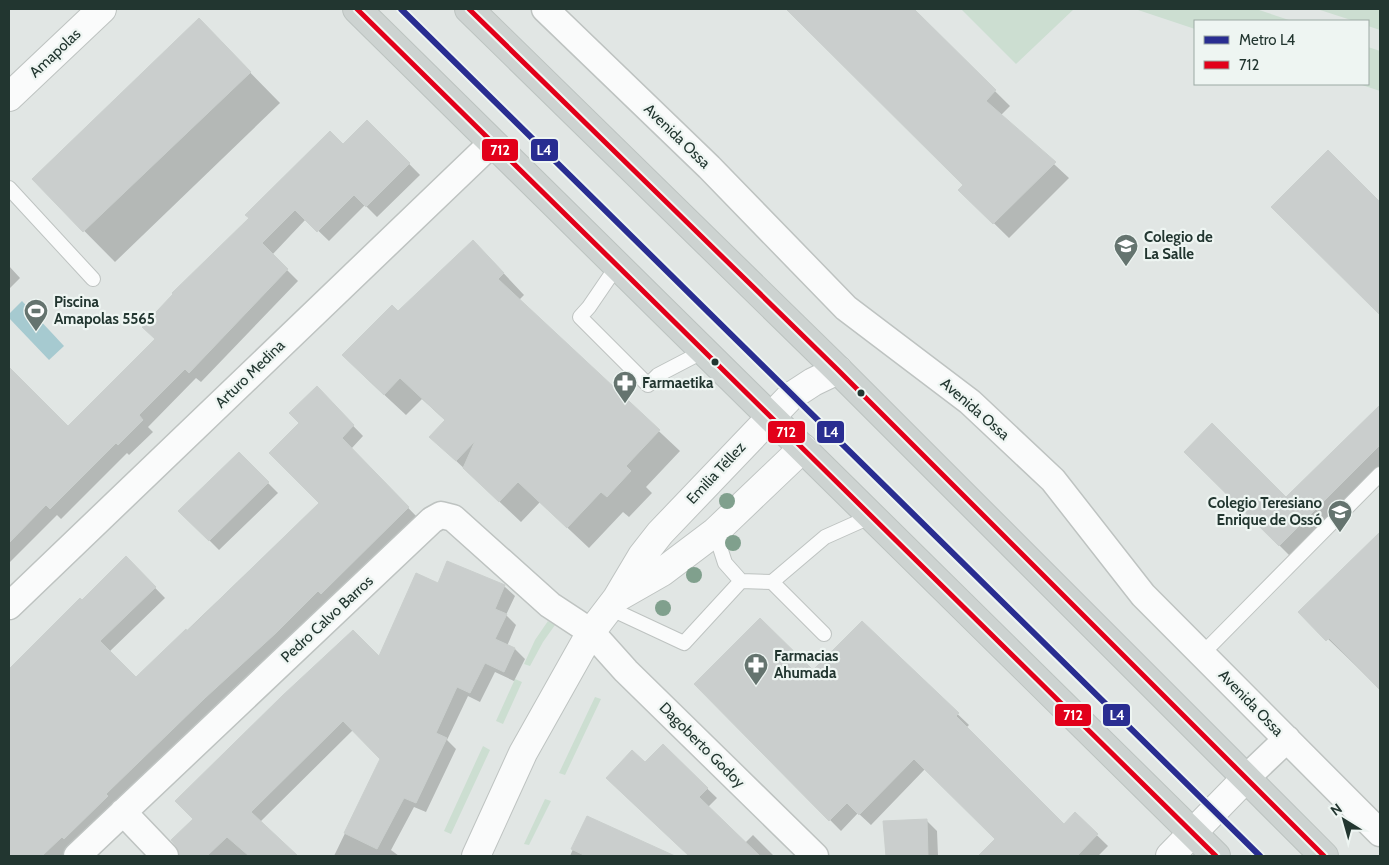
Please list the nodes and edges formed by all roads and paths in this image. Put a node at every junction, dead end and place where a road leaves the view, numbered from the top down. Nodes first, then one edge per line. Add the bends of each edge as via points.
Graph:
1 (102, 9) edge
2 (357, 9) edge
3 (469, 9) edge
4 (545, 9) edge
5 (9, 97) edge
6 (492, 143) junction
7 (9, 188) edge
8 (617, 266) junction
9 (93, 279) dead end
10 (704, 351) junction
11 (838, 370) junction
12 (770, 416) junction
13 (803, 448) junction
14 (1380, 474) edge
15 (872, 516) junction
16 (715, 532) junction
17 (741, 581) junction
18 (772, 582) junction
19 (613, 603) junction
20 (9, 606) edge
21 (591, 632) junction
22 (824, 634) dead end
23 (1202, 653) junction
24 (1286, 739) junction
25 (1246, 778) junction
26 (123, 812) junction
27 (1192, 833) junction
28 (1380, 833) edge
29 (77, 856) edge
30 (165, 856) edge
31 (476, 856) edge
32 (814, 856) edge
33 (1170, 856) edge
34 (1216, 856) edge
35 (1324, 856) edge

1 - 5 street, Amapolas
2 - 6 main road
3 - 11 main road
4 - 23 street, Avenida Ossa via 710,167 846,308 970,402 1054,480 1143,595
6 - 8 main road
6 - 20 street, Arturo Medina
7 - 9 lane
8 - 10 main road
8 - 10 lane via 590,307 580,316 648,385 658,375
10 - 12 main road
11 - 12 street, Emilia Téllez via 798,392
11 - 25 main road
12 - 13 main road
12 - 19 street, Emilia Téllez via 660,533
13 - 15 main road
13 - 16 street, Emilia Téllez
14 - 23 lane
15 - 18 lane via 825,537
15 - 27 main road
16 - 17 lane via 725,563
16 - 19 street, Emilia Téllez via 662,572
17 - 18 lane
17 - 19 lane via 684,643
18 - 22 lane
19 - 21 street, Emilia Téllez
21 - 26 street, Pedro Calvo Barros via 550,605 453,518 442,515 432,520
21 - 31 street, Emilia Téllez via 523,753
21 - 32 street, Dagoberto Godoy via 626,671
23 - 24 street, Avenida Ossa
24 - 25 street
24 - 28 street, Avenida Ossa
25 - 27 street
25 - 35 main road
26 - 29 street, Pedro Calvo Barros
26 - 30 street
27 - 33 street
27 - 34 main road

